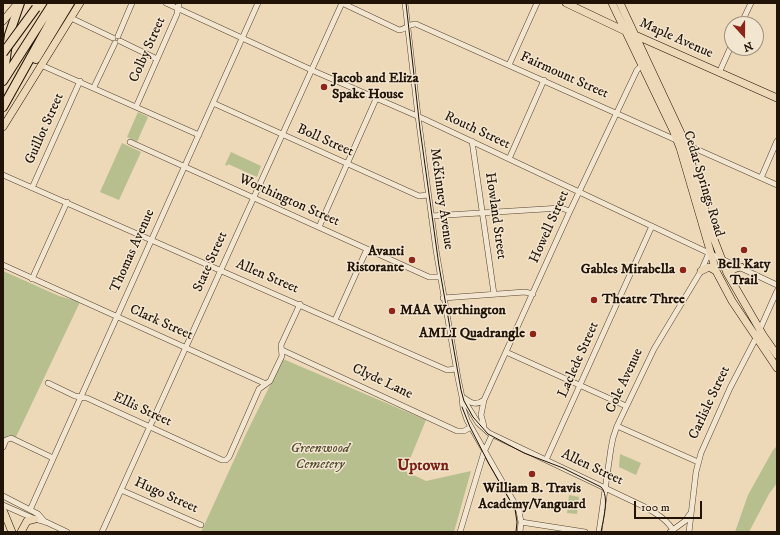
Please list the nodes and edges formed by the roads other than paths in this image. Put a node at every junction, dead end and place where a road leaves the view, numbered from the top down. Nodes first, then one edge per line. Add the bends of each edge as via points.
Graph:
1 (19, 3) edge
2 (53, 3) edge
3 (61, 3) edge
4 (70, 3) edge
5 (80, 3) edge
6 (132, 3) edge
7 (166, 3) edge
8 (258, 3) edge
9 (342, 3) edge
10 (405, 3) edge
11 (537, 3) edge
12 (566, 3) edge
13 (620, 3) edge
14 (751, 3) edge
15 (36, 5) edge
16 (179, 6) edge
17 (614, 6) edge
18 (745, 16) edge
19 (71, 18) junction
20 (600, 19) junction
21 (3, 21) edge
22 (407, 27) junction
23 (625, 30) junction
24 (636, 36) junction
25 (243, 38) junction
26 (116, 40) junction
27 (3, 49) edge
28 (3, 53) edge
29 (727, 56) edge
30 (157, 58) junction
31 (42, 64) junction
32 (509, 65) junction
33 (641, 66) junction
34 (3, 70) edge
35 (312, 70) junction
36 (719, 73) junction
37 (544, 80) junction
38 (3, 81) edge
39 (80, 81) junction
40 (94, 87) junction
41 (14, 88) junction
42 (777, 98) edge
43 (376, 99) junction
44 (213, 103) junction
45 (3, 107) edge
46 (136, 107) junction
47 (617, 113) junction
48 (418, 116) junction
49 (3, 127) edge
50 (199, 135) junction
51 (282, 135) junction
52 (677, 140) junction
53 (472, 141) junction
54 (777, 141) edge
55 (130, 142) dead end
56 (686, 144) junction
57 (509, 159) junction
58 (347, 164) junction
59 (185, 166) junction
60 (3, 175) edge
61 (761, 178) junction
62 (777, 185) edge
63 (32, 188) junction
64 (579, 191) junction
65 (428, 195) junction
66 (253, 198) junction
67 (67, 202) junction
68 (570, 211) junction
69 (482, 213) junction
70 (431, 216) junction
71 (652, 226) junction
72 (319, 228) junction
73 (151, 240) junction
74 (367, 249) junction
75 (710, 253) junction
76 (720, 258) junction
77 (3, 265) edge
78 (741, 267) junction
79 (220, 270) junction
80 (701, 271) junction
81 (716, 271) junction
82 (32, 278) junction
83 (440, 278) junction
84 (732, 284) junction
85 (777, 285) edge
86 (777, 291) edge
87 (494, 294) junction
88 (533, 294) junction
89 (443, 298) junction
90 (300, 304) junction
91 (117, 316) junction
92 (335, 320) junction
93 (760, 329) junction
94 (756, 338) junction
95 (186, 347) junction
96 (282, 350) junction
97 (506, 352) junction
98 (777, 355) edge
99 (777, 368) edge
100 (456, 369) junction
101 (48, 383) dead end
102 (266, 384) junction
103 (581, 386) junction
104 (81, 397) junction
105 (462, 397) junction
106 (484, 400) junction
107 (626, 406) junction
108 (618, 426) junction
109 (149, 427) junction
110 (471, 427) junction
111 (485, 429) junction
112 (492, 435) junction
113 (3, 447) edge
114 (484, 451) junction
115 (53, 458) junction
116 (546, 460) junction
117 (698, 462) junction
118 (605, 487) junction
119 (121, 490) junction
120 (3, 496) edge
121 (3, 505) edge
122 (3, 510) edge
123 (30, 510) junction
124 (691, 514) junction
125 (5, 518) edge
126 (35, 520) junction
127 (46, 522) junction
128 (521, 522) junction
129 (201, 524) dead end
130 (672, 531) edge
131 (12, 532) edge
132 (21, 532) edge
133 (68, 532) edge
134 (102, 532) edge
135 (460, 532) edge
136 (520, 532) edge
137 (585, 532) edge
138 (599, 532) edge
139 (688, 532) edge

1 - 21 main road
1 - 34 highway via 9,35
2 - 38 highway
3 - 41 highway
4 - 41 highway via 29,69
5 - 19 main road
6 - 26 street
7 - 16 street, Routh Street
8 - 25 street, Thomas Avenue
9 - 22 street, Fairmount Street via 399,30
9 - 35 street, State Street
10 - 22 street, McKinney Avenue
11 - 32 street
12 - 20 main road, Maple Avenue
13 - 24 main road, Cedar Springs Road
14 - 18 street
15 - 27 highway, bridge
15 - 28 highway, bridge
16 - 25 street, Routh Street
16 - 30 street, Colby Street
17 - 20 main road via 609,17
17 - 23 main road, Cedar Springs Road
19 - 26 street
19 - 31 main road
20 - 23 main road, Maple Avenue
22 - 32 street, Fairmount Street via 416,24
22 - 48 street, McKinney Avenue
23 - 24 main road, Maple Avenue
23 - 33 main road, Cedar Springs Road
24 - 36 main road, Maple Avenue
24 - 56 main road, Cedar Springs Road
25 - 35 street, Routh Street
25 - 44 street, Thomas Avenue
26 - 30 street
26 - 40 street
29 - 36 street
30 - 46 street, Colby Street
31 - 39 street
31 - 49 main road
32 - 37 street, Fairmount Street
33 - 47 street, Howell Street
33 - 52 main road, Cedar Springs Road
35 - 43 street, Routh Street
35 - 51 street, State Street
36 - 42 main road, Maple Avenue
37 - 47 street, Fairmount Street
37 - 57 street
39 - 40 street
39 - 63 street, Guillot Street
40 - 46 street
41 - 45 highway
43 - 48 street, Routh Street
43 - 58 street
44 - 50 street, Thomas Avenue
44 - 51 street, Boll Street
46 - 50 street
47 - 52 street, Fairmount Street
47 - 64 street, Howell Street
48 - 53 street, Routh Street
48 - 65 street, McKinney Avenue
50 - 59 street, Thomas Avenue
51 - 58 street, Boll Street
51 - 66 street, State Street
52 - 56 street, Fairmount Street
52 - 75 main road, Cedar Springs Road
53 - 57 street, Routh Street
53 - 69 street, Howland Street
54 - 61 street
55 - 59 street, Worthington Street
56 - 61 street, Fairmount Street
56 - 76 main road, Cedar Springs Road
57 - 64 street, Routh Street
58 - 65 street, Boll Street via 419,196
58 - 72 street
59 - 66 street, Worthington Street
59 - 73 street, Thomas Avenue
60 - 63 street, Allen Street
61 - 62 street, Fairmount Street
63 - 67 street, Allen Street
64 - 68 street, Howell Street
64 - 71 street, Routh Street
65 - 70 street, McKinney Avenue
66 - 72 street, Worthington Street
66 - 79 street, State Street
67 - 73 street, Allen Street
67 - 82 street
68 - 69 street via 561,208
68 - 88 street, Howell Street
69 - 70 street
69 - 87 street, Howland Street
70 - 83 street, McKinney Avenue
71 - 75 street, Routh Street
71 - 103 street, Laclede Street
72 - 74 street, Worthington Street
73 - 79 street, Allen Street
73 - 91 street, Thomas Avenue
74 - 83 street, Worthington Street via 430,278
74 - 92 street
75 - 76 street, Routh Street
75 - 80 street, Cole Avenue
75 - 81 main road, Cedar Springs Road
76 - 78 street, Routh Street
76 - 84 main road, Cedar Springs Road
77 - 82 street, Clark Street
78 - 84 main road via 734,268 731,272
78 - 85 street, Routh Street
79 - 90 street, Allen Street
79 - 95 street, State Street
80 - 81 main road via 709,267
80 - 107 street, Cole Avenue via 660,337
81 - 94 main road, Cedar Springs Road
82 - 91 street, Clark Street
83 - 89 street, McKinney Avenue
84 - 93 main road, Cedar Springs Road
86 - 93 street, Carlisle Street
87 - 88 street
87 - 89 street
88 - 97 street, Howell Street
89 - 100 street, McKinney Avenue
90 - 92 street, Allen Street
90 - 96 street via 281,345
91 - 95 street, Clark Street
91 - 104 street, Thomas Avenue
92 - 100 street, Allen Street via 447,370
93 - 94 street, Carlisle Street
93 - 98 main road, Cedar Springs Road
94 - 99 main road, Cedar Springs Road
94 - 117 street, Carlisle Street via 706,438
95 - 102 street, Clark Street
95 - 109 street, State Street
96 - 102 street via 282,356
96 - 110 street, Clyde Lane via 457,431
97 - 103 street
97 - 106 street, Howell Street
100 - 105 street, McKinney Avenue
101 - 104 street, Ellis Street
102 - 109 street, Ellis Street via 259,389 226,460
103 - 107 street
103 - 116 street, Laclede Street
104 - 109 street, Ellis Street
104 - 115 street, Thomas Avenue
105 - 106 street via 477,404
105 - 110 street, McKinney Avenue via 463,408
105 - 111 street, McKinney Avenue
106 - 111 street, Howell Street via 481,420
107 - 108 street, Cole Avenue
108 - 117 street
108 - 118 street, Cole Avenue via 613,438
109 - 119 street, State Street
110 - 114 street, McKinney Avenue
111 - 112 street, McKinney Avenue
112 - 114 street
112 - 116 street, Allen Street
113 - 115 street via 8,439 12,439
114 - 128 street, McKinney Avenue via 518,508
114 - 135 street
115 - 123 street, Thomas Avenue
116 - 118 street, Allen Street
117 - 124 street, Carlisle Street
118 - 130 street, Allen Street via 661,516
118 - 138 street, Cole Avenue
119 - 129 street, Hugo Street
119 - 134 street, State Street
120 - 123 street
121 - 126 street
122 - 125 main road
123 - 127 street
124 - 130 street
124 - 139 street, Carlisle Street
125 - 131 main road
126 - 127 street
126 - 132 main road via 27,521
127 - 133 street
128 - 136 street, McKinney Avenue
128 - 137 street

